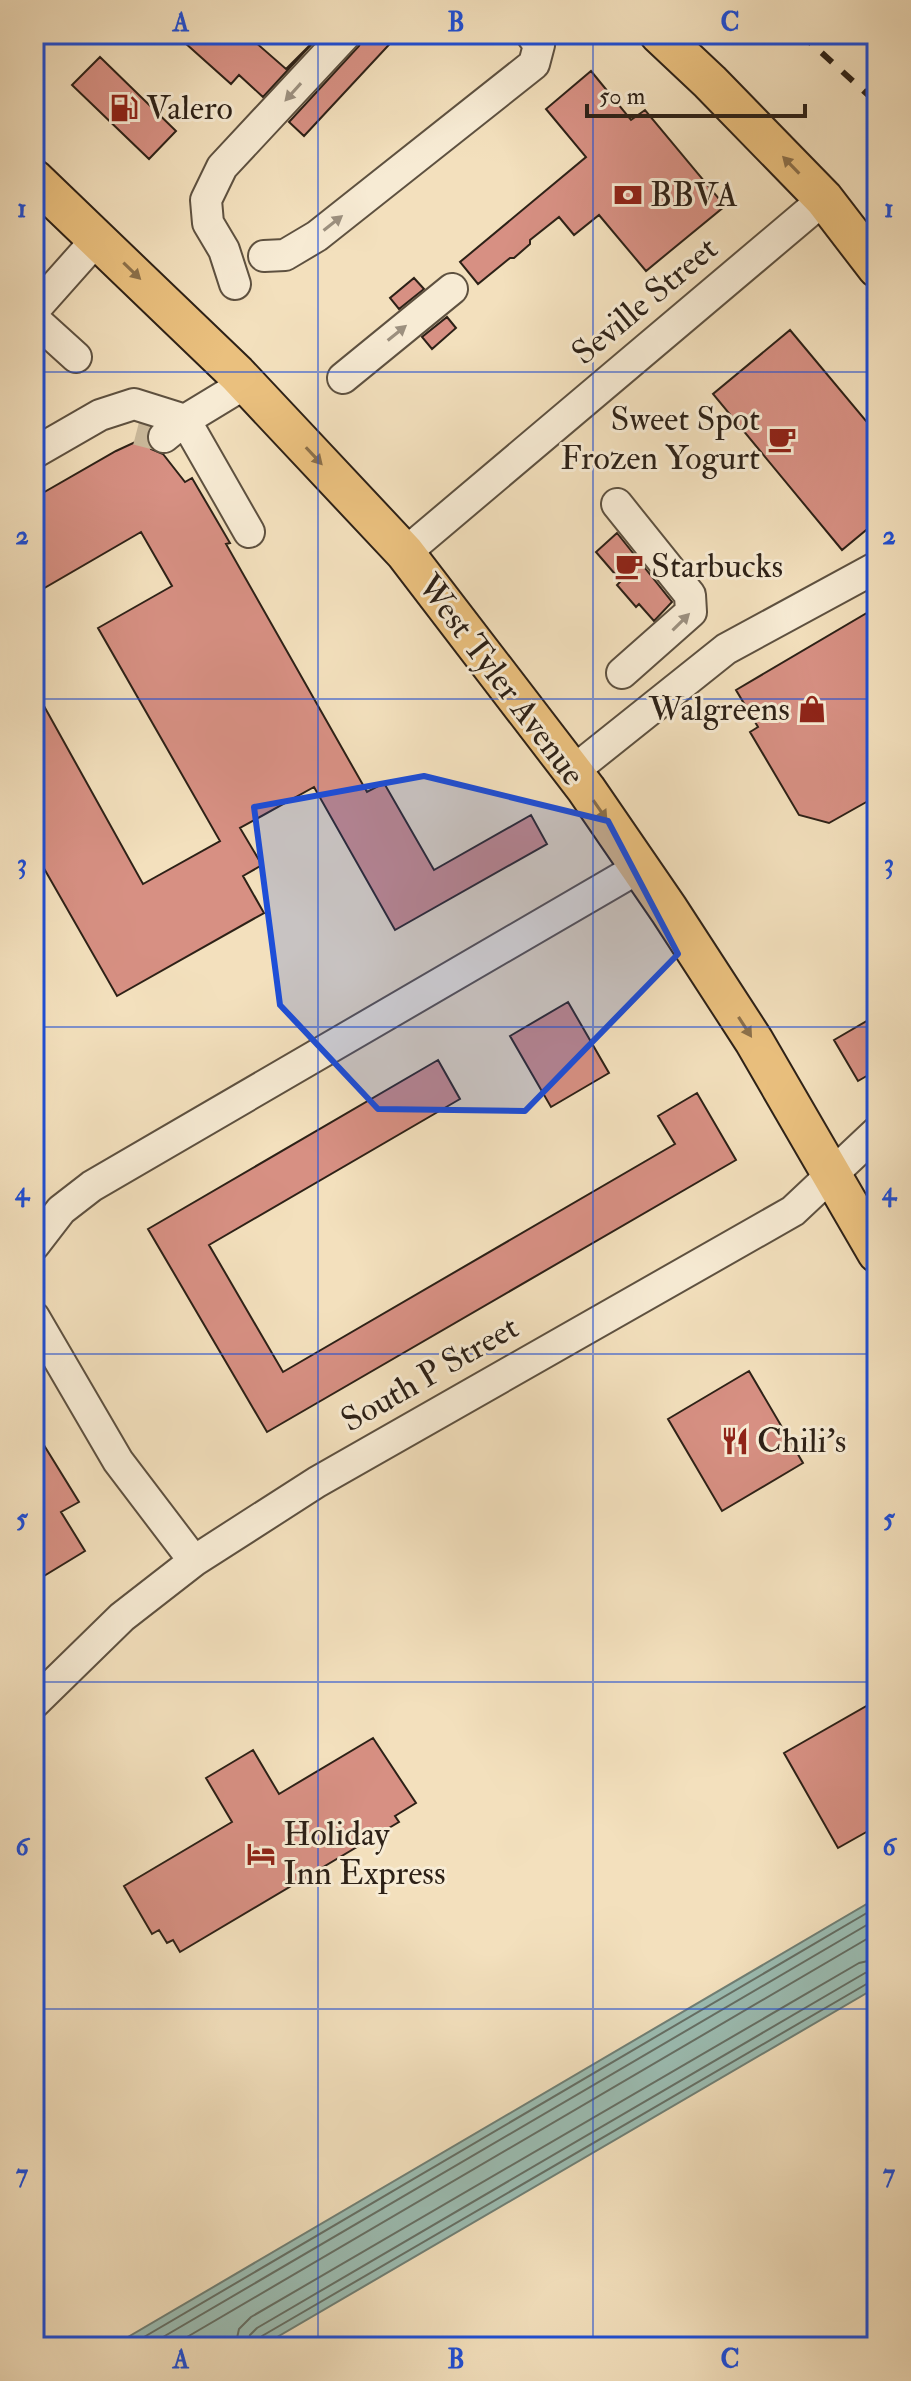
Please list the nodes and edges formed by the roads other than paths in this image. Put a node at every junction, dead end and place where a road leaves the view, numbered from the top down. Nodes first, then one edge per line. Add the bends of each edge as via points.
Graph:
1 (346, 34) edge
2 (531, 34) edge
3 (659, 34) edge
4 (34, 179) edge
5 (824, 199) junction
6 (98, 238) junction
7 (264, 256) dead end
8 (877, 268) edge
9 (235, 284) dead end
10 (452, 289) dead end
11 (34, 310) edge
12 (34, 319) edge
13 (76, 357) dead end
14 (343, 378) dead end
15 (246, 383) junction
16 (100, 415) junction
17 (162, 429) junction
18 (34, 453) edge
19 (617, 504) dead end
20 (249, 532) dead end
21 (405, 553) junction
22 (877, 567) edge
23 (622, 673) dead end
24 (572, 772) junction
25 (640, 867) junction
26 (877, 1132) edge
27 (833, 1176) junction
28 (34, 1245) edge
29 (877, 1253) edge
30 (34, 1317) edge
31 (194, 1561) junction
32 (34, 1703) edge

1 -> 9 street via 222,167 206,200 208,223
7 -> 2 street via 285,255 317,236 534,64 539,45
5 -> 3 main road
4 - 6 main road, West Tyler Avenue
5 - 8 main road
5 - 21 street, Seville Street
6 - 11 street
6 -> 15 main road, West Tyler Avenue
14 -> 10 street
12 - 13 street
15 - 17 street
15 -> 21 main road, West Tyler Avenue
16 - 17 street
16 - 17 street via 134,404
16 - 18 street
17 - 20 street
23 -> 19 street via 691,612 690,595
21 - 24 main road, West Tyler Avenue
22 - 24 street via 726,649
24 -> 25 main road, West Tyler Avenue
25 -> 27 main road, West Tyler Avenue via 754,1041
25 - 28 street via 92,1186 61,1210
26 - 27 street, South P Street
27 - 29 main road, West Tyler Avenue
27 - 31 street, South P Street via 793,1211 317,1482
30 - 31 street via 118,1461
31 - 32 street, South P Street via 122,1617

